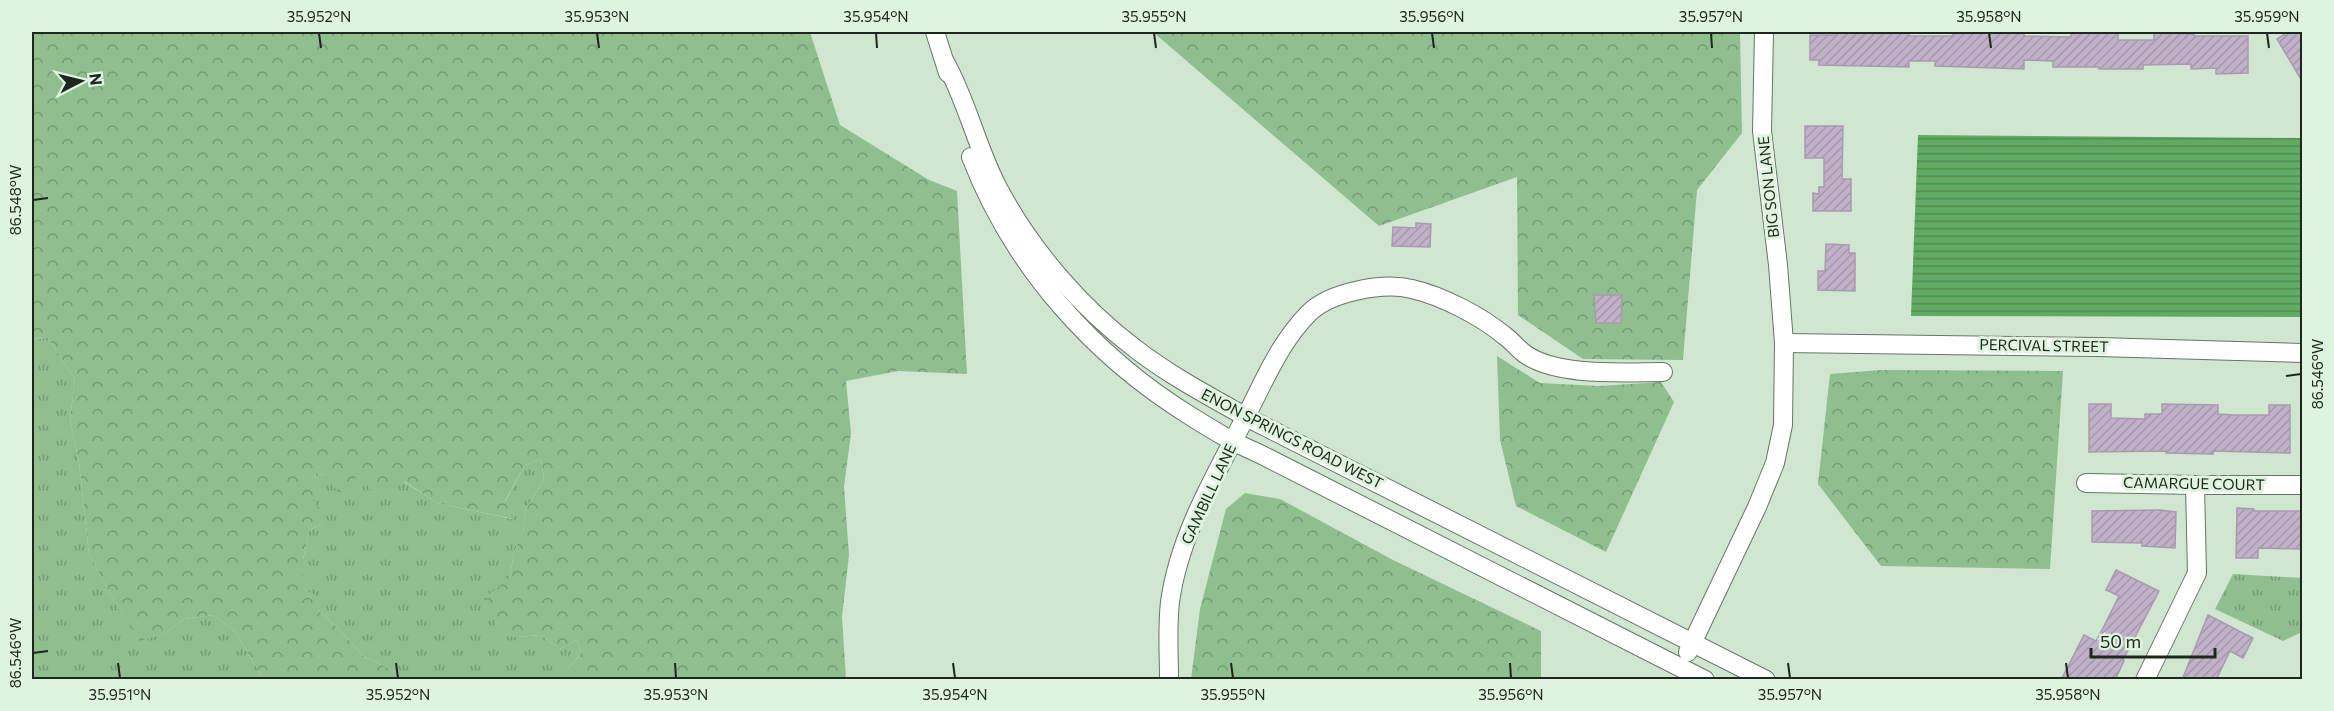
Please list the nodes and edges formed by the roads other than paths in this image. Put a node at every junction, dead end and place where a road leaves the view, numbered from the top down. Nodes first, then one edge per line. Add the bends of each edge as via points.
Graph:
1 (935, 32) edge
2 (1764, 32) edge
3 (945, 62) junction
4 (1785, 343) junction
5 (2302, 353) edge
6 (1663, 372) dead end
7 (1246, 417) junction
8 (1232, 443) junction
9 (2086, 483) dead end
10 (2302, 485) edge
11 (2195, 486) junction
12 (1693, 643) junction
13 (1681, 667) junction
14 (1169, 680) edge
15 (1705, 680) edge
16 (1766, 680) edge
17 (2145, 680) edge

1 - 3 street
2 - 4 street, BIG SON LANE via 1762,131
3 - 7 street, ENON SPRINGS ROAD WEST via 999,190 1067,285 1136,349 1190,386
3 - 8 street via 966,144 981,183 1034,272 1070,318 1124,368 1163,399
4 - 5 street, PERCIVAL STREET
4 - 12 street, BIG SON LANE via 1783,425 1775,463
6 - 7 street, GAMBILL LANE via 1560,369 1526,355 1504,335 1435,296 1410,288 1358,290 1310,312 1281,347
7 - 8 street, GAMBILL LANE
7 - 12 street, ENON SPRINGS ROAD WEST
8 - 13 street
8 - 14 street, GAMBILL LANE via 1182,551 1170,603
9 - 11 street, CAMARGUE COURT
10 - 11 street, CAMARGUE COURT
11 - 17 street via 2197,573
12 - 13 street, BIG SON LANE
12 - 16 street, ENON SPRINGS ROAD WEST
13 - 15 street

